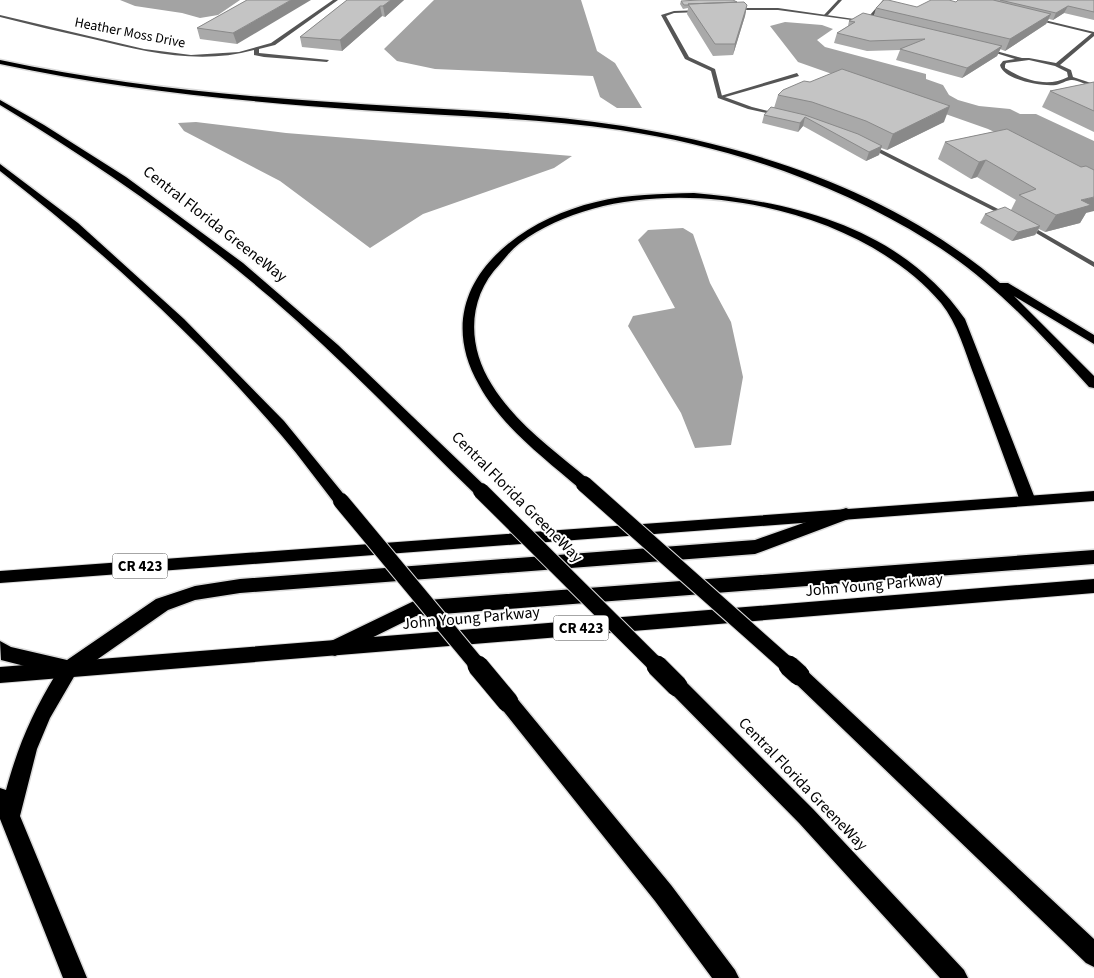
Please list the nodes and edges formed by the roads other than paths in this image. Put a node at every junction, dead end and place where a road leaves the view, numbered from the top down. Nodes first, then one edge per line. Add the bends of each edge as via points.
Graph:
1 (336, 0) edge
2 (840, 0) edge
3 (885, 0) edge
4 (730, 9) edge
5 (704, 10) edge
6 (826, 14) junction
7 (0, 16) edge
8 (1028, 17) edge
9 (866, 21) junction
10 (875, 22) edge
11 (1094, 34) edge
12 (257, 48) junction
13 (978, 48) edge
14 (1020, 59) junction
15 (327, 61) dead end
16 (0, 62) edge
17 (1057, 65) junction
18 (797, 76) dead end
19 (1071, 78) junction
20 (1094, 86) edge
21 (720, 97) junction
22 (0, 102) edge
23 (787, 117) edge
24 (867, 144) edge
25 (0, 167) edge
26 (1009, 217) edge
27 (1018, 221) edge
28 (970, 264) junction
29 (1094, 265) edge
30 (1094, 340) edge
31 (1094, 384) edge
32 (1094, 496) edge
33 (1028, 501) junction
34 (846, 514) junction
35 (1094, 557) edge
36 (0, 577) edge
37 (1094, 586) edge
38 (334, 648) junction
39 (0, 649) edge
40 (69, 669) junction
41 (0, 675) edge
42 (5, 807) edge
43 (1094, 955) edge
44 (75, 978) edge
45 (727, 978) edge
46 (956, 978) edge

1 - 12 street, Heather Moss Drive via 272,44
2 - 6 street
3 - 9 street
4 - 6 street
5 - 21 street via 663,15 687,58 713,70
6 - 9 street
7 - 12 street, Heather Moss Drive via 144,50 191,56 239,53
8 - 11 street
9 - 10 street
11 - 17 street
12 - 15 street via 256,54 264,56
13 - 14 street
14 - 17 street
14 - 19 street via 1005,62 1003,69 1016,77 1038,82 1060,82
16 - 28 highway via 165,91 584,123 662,135 758,160 829,186 910,226
17 - 19 street via 1069,71
18 - 21 street
19 - 20 street
21 - 23 street
22 - 46 highway, Central Florida GreeneWay, bridge via 100,164 195,232 312,328 481,491 806,816
24 - 26 street
25 - 45 highway, bridge via 72,224 170,312 280,425 663,893
27 - 29 street
28 - 30 highway
28 - 31 highway via 1050,335
32 - 33 highway, CR 423
33 - 34 highway, CR 423
33 - 43 highway, bridge via 959,319 943,295 900,257 827,221 754,201 711,196 642,197 610,202 549,222 516,240 494,260 477,285 468,310 468,339 476,368 517,426 799,675
34 - 36 highway, CR 423
34 - 40 highway via 755,547 240,586 195,593 162,604
35 - 38 highway via 414,609
37 - 38 highway, John Young Parkway / CR 423
38 - 40 highway, John Young Parkway / CR 423
39 - 40 highway via 7,654
40 - 41 highway, John Young Parkway / CR 423
40 - 42 highway via 43,712
42 - 44 highway

